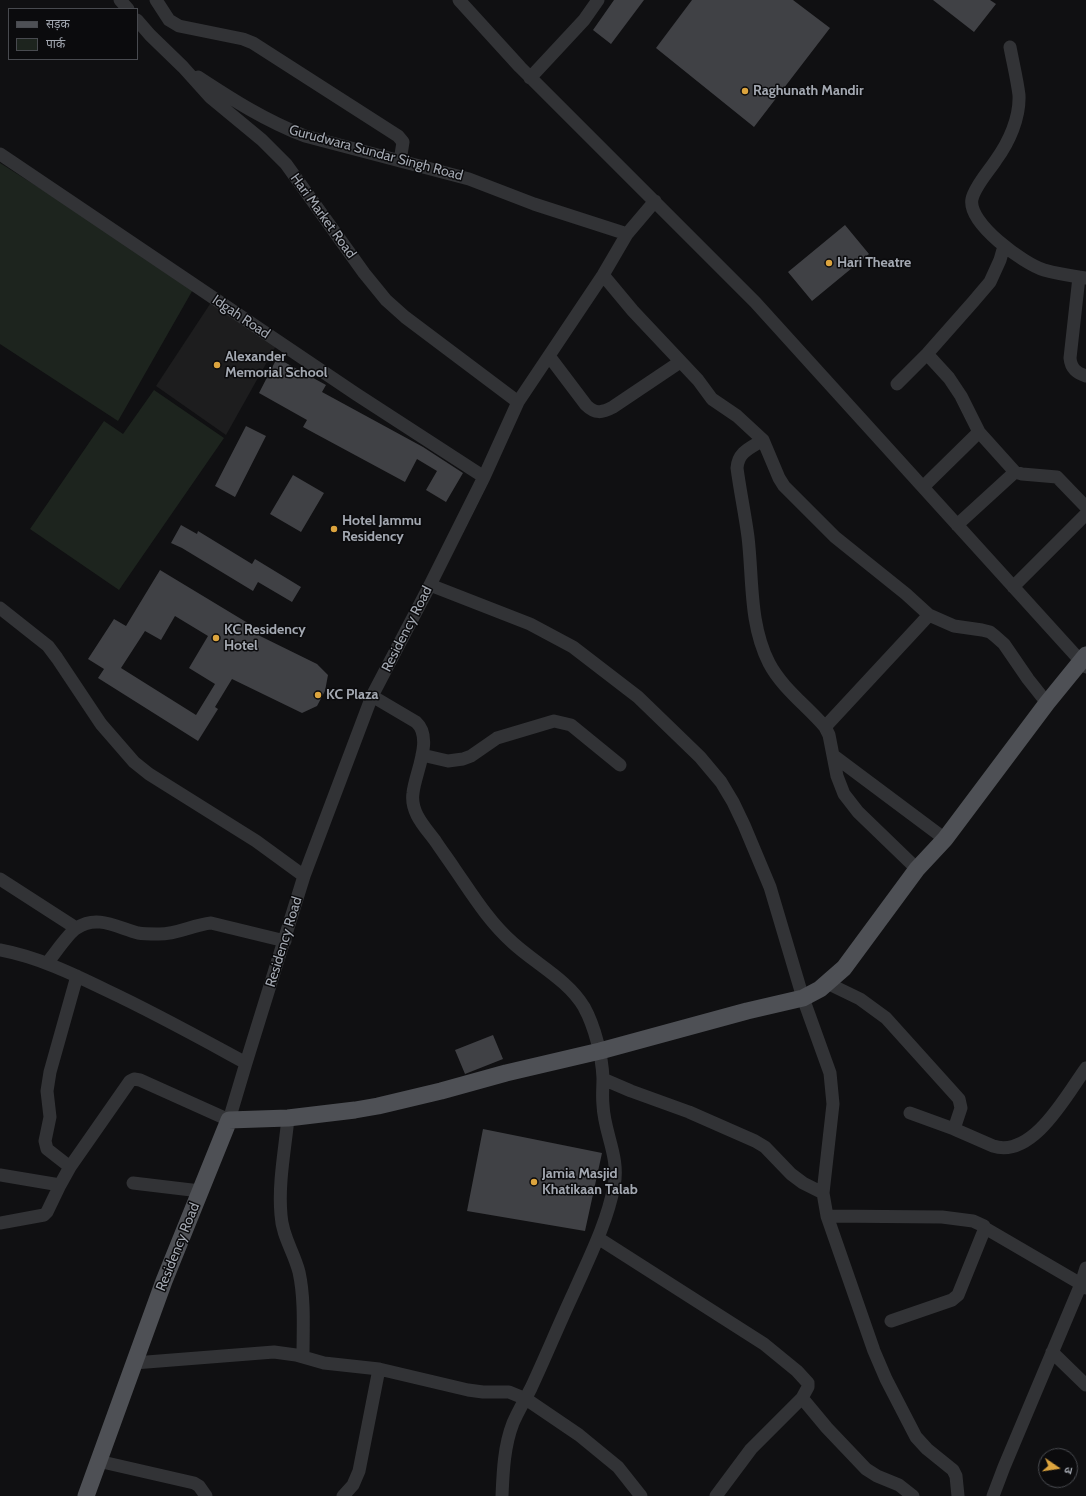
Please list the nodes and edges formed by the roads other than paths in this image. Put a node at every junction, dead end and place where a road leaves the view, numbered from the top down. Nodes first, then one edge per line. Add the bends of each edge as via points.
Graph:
1 (120, 0) edge
2 (156, 0) edge
3 (458, 0) edge
4 (598, 0) edge
5 (127, 8) edge
6 (138, 21) edge
7 (1010, 47) dead end
8 (183, 67) junction
9 (530, 78) junction
10 (0, 154) edge
11 (400, 160) junction
12 (654, 201) junction
13 (627, 234) junction
14 (1004, 246) junction
15 (603, 275) junction
16 (1083, 278) edge
17 (927, 354) junction
18 (549, 356) junction
19 (680, 362) junction
20 (1086, 376) edge
21 (897, 384) dead end
22 (518, 402) junction
23 (979, 432) junction
24 (763, 440) junction
25 (1015, 472) junction
26 (484, 477) junction
27 (923, 487) junction
28 (1086, 507) edge
29 (1086, 514) edge
30 (957, 525) junction
31 (430, 585) junction
32 (1013, 587) junction
33 (0, 608) edge
34 (930, 615) junction
35 (1084, 661) edge
36 (372, 696) junction
37 (1047, 703) junction
38 (825, 727) junction
39 (422, 755) junction
40 (834, 756) junction
41 (620, 765) dead end
42 (945, 839) junction
43 (917, 869) junction
44 (304, 876) junction
45 (0, 879) edge
46 (76, 928) junction
47 (284, 941) junction
48 (0, 950) edge
49 (48, 963) junction
50 (77, 976) junction
51 (827, 983) junction
52 (803, 998) junction
53 (600, 1051) junction
54 (246, 1063) junction
55 (1086, 1068) edge
56 (603, 1078) junction
57 (910, 1113) dead end
58 (288, 1118) junction
59 (229, 1120) junction
60 (954, 1128) junction
61 (70, 1167) junction
62 (0, 1175) edge
63 (133, 1183) dead end
64 (60, 1185) junction
65 (200, 1191) junction
66 (823, 1192) junction
67 (827, 1216) junction
68 (0, 1223) edge
69 (984, 1228) junction
70 (598, 1238) junction
71 (1086, 1268) edge
72 (1083, 1286) edge
73 (891, 1321) dead end
74 (1052, 1352) junction
75 (303, 1357) junction
76 (134, 1363) junction
77 (379, 1369) junction
78 (1086, 1385) edge
79 (802, 1398) junction
80 (526, 1399) junction
81 (98, 1461) junction
82 (86, 1496) edge
83 (206, 1496) edge
84 (343, 1496) edge
85 (502, 1496) edge
86 (642, 1496) edge
87 (716, 1496) edge
88 (913, 1496) edge
89 (958, 1496) edge
90 (993, 1496) edge

1 - 5 street
2 - 11 street via 169,20 179,26 253,43 398,136 403,142
3 - 9 street
4 - 9 street via 584,20
6 - 8 street, Hari Market Road
7 - 14 street via 1019,95 1015,121 1001,153 976,190 972,202 976,214 990,234
8 - 11 street, Gurudwara Sundar Singh Road via 251,112 282,127 306,136
8 - 22 street, Hari Market Road via 210,97 262,140 286,164 386,300
9 - 12 street
10 - 26 street, Idgah Road via 356,394
11 - 13 street, Gurudwara Sundar Singh Road via 469,179 534,204
12 - 13 street, Residency Road
12 - 27 street via 756,302
13 - 15 street, Residency Road
14 - 16 street via 1037,268
14 - 17 street via 990,282
15 - 18 street, Residency Road
15 - 19 street
16 - 20 street via 1070,365
17 - 21 street
17 - 23 street via 949,378
18 - 19 street via 586,405 598,412 613,407
18 - 22 street, Residency Road
19 - 24 street via 712,399 737,416
22 - 26 street, Residency Road
23 - 25 street
23 - 27 street
24 - 34 street via 784,486 835,537
24 - 38 street via 739,457 737,468 748,539 751,589 760,639 780,680
25 - 28 street via 1057,477
25 - 30 street
26 - 31 street, Residency Road
27 - 30 street
29 - 32 street
30 - 32 street
31 - 36 street, Residency Road
31 - 52 street via 530,624 574,647 638,697 700,757 733,802 744,825 770,887
32 - 35 street
33 - 44 street via 48,646 101,724 134,762 256,841
34 - 37 street via 954,626 982,630 996,636 1013,655
34 - 38 street
35 - 37 main road
36 - 39 street via 421,726 424,739
36 - 44 street, Residency Road
37 - 42 main road
38 - 40 street
39 - 41 street via 448,760 463,759 498,738 554,721 571,725
39 - 53 street via 412,794 415,811 423,826 496,926 575,995 587,1013
40 - 42 street
40 - 43 street via 837,776 844,794 858,812
42 - 43 main road
43 - 51 main road via 844,968
44 - 47 street, Residency Road
45 - 46 street
46 - 47 street via 87,922 98,921 140,933 167,934 211,923
46 - 49 street
47 - 54 street, Residency Road
48 - 49 street
49 - 50 street
50 - 54 street via 155,1013
50 - 61 street via 50,1072 47,1091 50,1117 44,1140 46,1149
51 - 52 main road
51 - 60 street via 860,999 886,1018 961,1102
52 - 53 main road
52 - 66 street via 830,1073 832,1086 833,1104
53 - 56 street
53 - 58 main road via 378,1106
54 - 59 street, Residency Road
55 - 60 street via 1050,1119 1035,1134 1010,1148 993,1146
56 - 66 street via 755,1141 791,1174
56 - 70 street via 604,1125 613,1148 616,1167 608,1210
57 - 60 street
58 - 59 main road
58 - 75 street via 280,1198 281,1216 300,1281
59 - 61 street via 134,1079 122,1091
59 - 65 main road, Residency Road
61 - 64 street
62 - 64 street
63 - 65 street
64 - 68 street via 44,1215
65 - 76 main road, Residency Road
66 - 67 street
67 - 69 street via 942,1217 981,1223
67 - 89 street via 886,1379 916,1437 956,1476
69 - 72 street
69 - 73 street via 956,1297
70 - 79 street via 764,1344 808,1381
70 - 80 street
71 - 72 street
72 - 74 street
74 - 78 street
74 - 90 street
75 - 76 street via 274,1352
75 - 77 street via 324,1363
76 - 81 main road, Residency Road
77 - 80 street via 468,1390 509,1392
77 - 84 street via 358,1472 353,1485
79 - 87 street via 751,1449
79 - 88 street via 866,1469 899,1485
80 - 85 street via 509,1437
80 - 86 street via 579,1435 618,1467
81 - 82 main road, Residency Road
81 - 83 street via 194,1483

